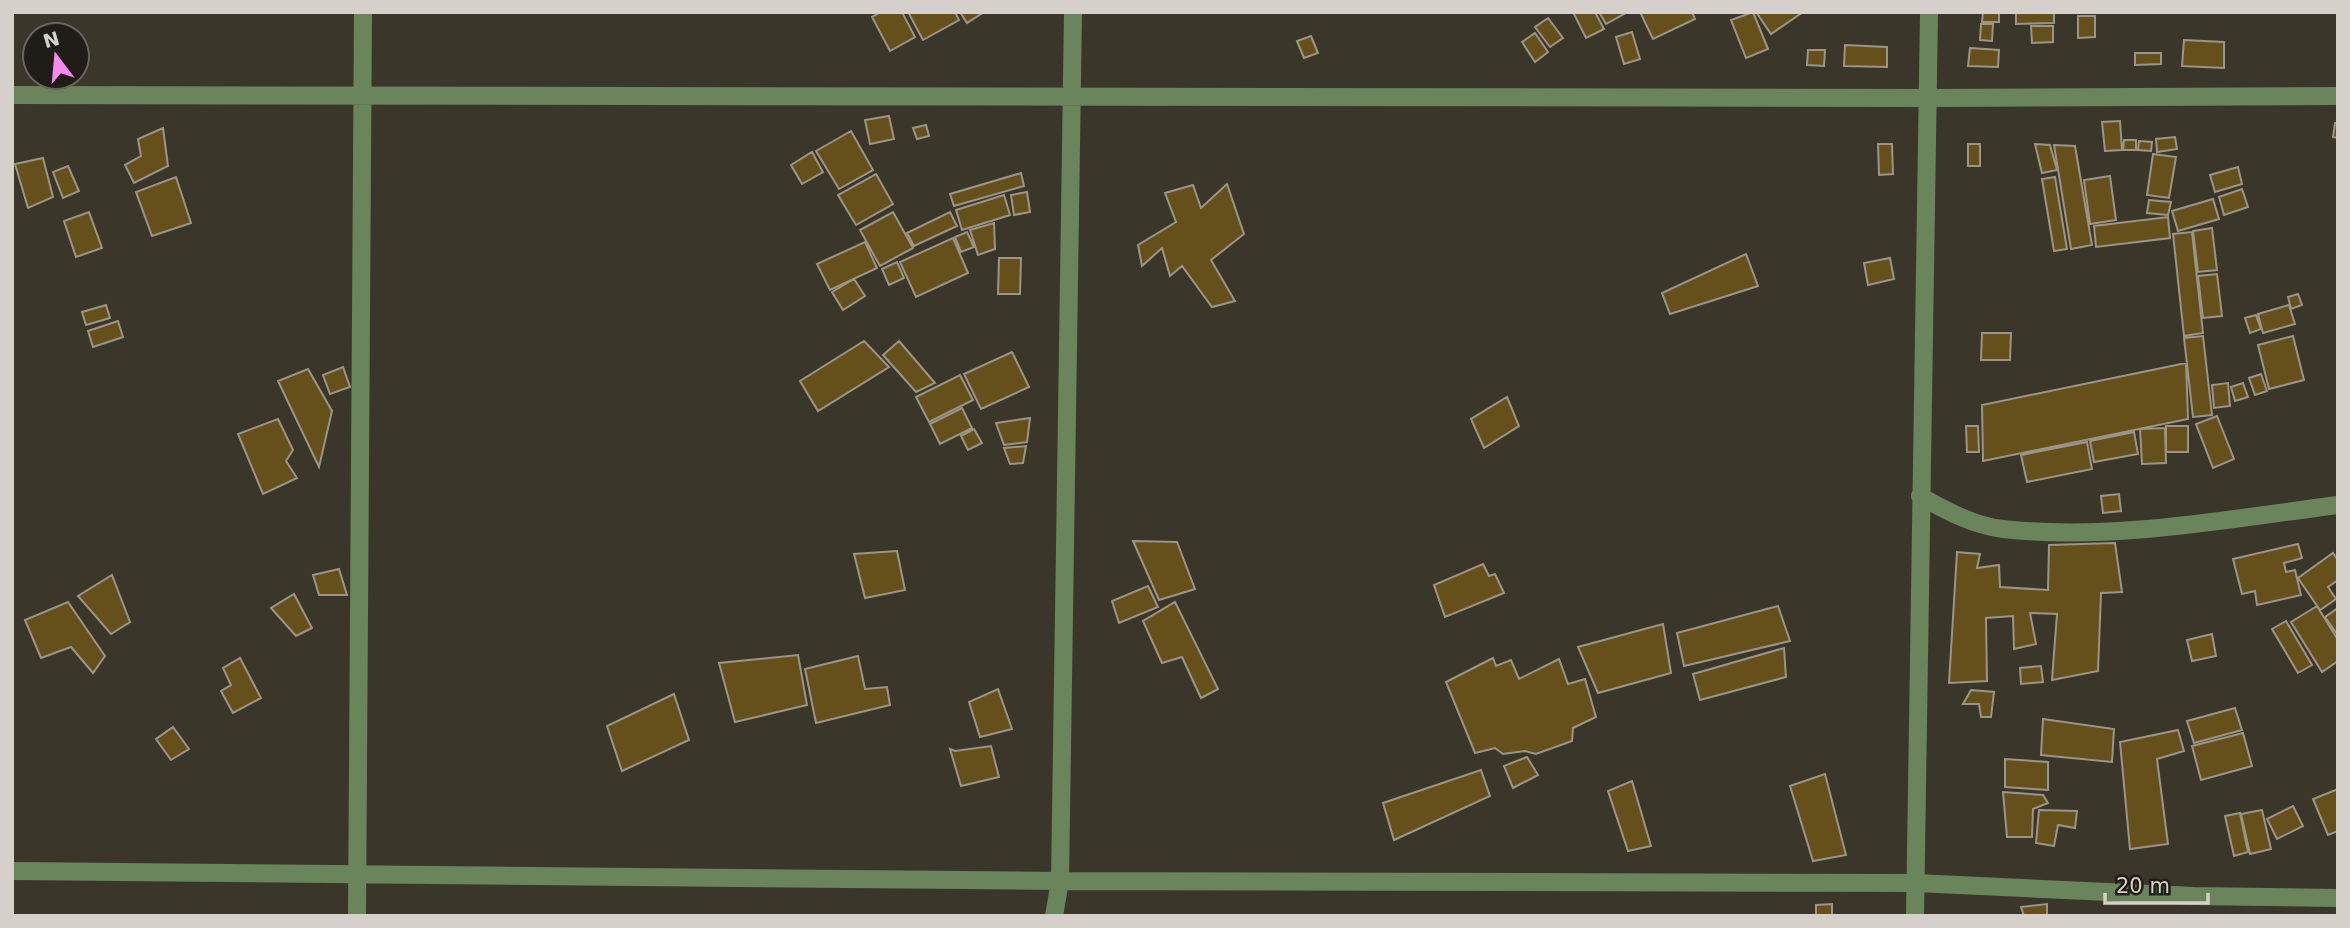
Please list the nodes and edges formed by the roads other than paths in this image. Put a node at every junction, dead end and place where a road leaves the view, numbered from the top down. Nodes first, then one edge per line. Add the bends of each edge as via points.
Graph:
1 (363, 12) edge
2 (1073, 12) edge
3 (1929, 12) edge
4 (362, 94) junction
5 (12, 95) edge
6 (2338, 96) edge
7 (1072, 97) junction
8 (1929, 98) junction
9 (1920, 496) junction
10 (2338, 505) edge
11 (12, 871) edge
12 (357, 874) junction
13 (1060, 881) junction
14 (1916, 883) junction
15 (2338, 898) edge
16 (357, 916) edge
17 (1054, 916) edge
18 (1916, 916) edge

1 - 4 street
2 - 7 street
3 - 8 street
4 - 5 street
4 - 7 street
4 - 12 street
6 - 8 street
7 - 8 street
7 - 13 street
8 - 9 street
9 - 10 street via 1954,515 2001,529 2138,530
9 - 14 street
11 - 12 street
12 - 13 street
12 - 16 street
13 - 14 street
13 - 17 street
14 - 15 street
14 - 18 street

